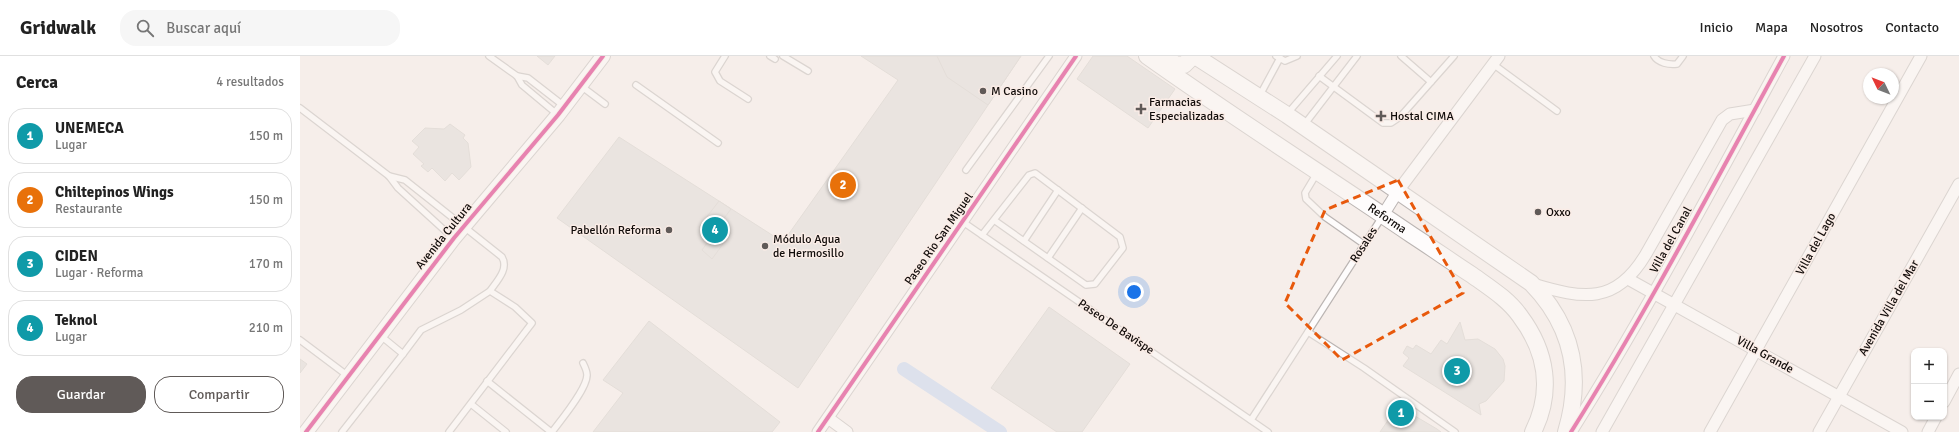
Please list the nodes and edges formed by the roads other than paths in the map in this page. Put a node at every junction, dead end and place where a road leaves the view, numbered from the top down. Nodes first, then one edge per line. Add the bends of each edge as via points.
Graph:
1 (489, 56) edge
2 (603, 56) edge
3 (725, 56) edge
4 (783, 56) edge
5 (1049, 56) edge
6 (1076, 56) edge
7 (1147, 56) edge
8 (1164, 56) edge
9 (1194, 56) edge
10 (1297, 56) edge
11 (1337, 56) edge
12 (1357, 56) edge
13 (1401, 56) edge
14 (1454, 56) edge
15 (1654, 56) edge
16 (1683, 56) edge
17 (1784, 56) edge
18 (1815, 56) edge
19 (1921, 56) edge
20 (1278, 57) edge
21 (1496, 60) edge
22 (808, 71) dead end
23 (517, 76) junction
24 (1319, 76) junction
25 (1431, 82) junction
26 (580, 85) junction
27 (636, 85) dead end
28 (1333, 87) junction
29 (1259, 97) junction
30 (748, 99) dead end
31 (605, 104) dead end
32 (300, 108) edge
33 (561, 110) junction
34 (1755, 110) junction
35 (1557, 111) dead end
36 (1287, 115) junction
37 (1303, 127) junction
38 (718, 142) dead end
39 (966, 170) dead end
40 (1317, 172) junction
41 (389, 176) junction
42 (1959, 184) edge
43 (1058, 190) junction
44 (1398, 191) junction
45 (1082, 208) junction
46 (1383, 215) junction
47 (994, 220) junction
48 (963, 222) junction
49 (463, 227) junction
50 (982, 235) junction
51 (454, 238) junction
52 (1024, 241) junction
53 (1364, 245) junction
54 (1048, 258) junction
55 (1628, 279) junction
56 (1531, 283) junction
57 (490, 291) junction
58 (1653, 293) junction
59 (1675, 305) junction
60 (1308, 332) junction
61 (380, 335) junction
62 (300, 340) edge
63 (1757, 350) junction
64 (403, 354) junction
65 (583, 363) dead end
66 (1959, 374) edge
67 (348, 376) junction
68 (487, 382) junction
69 (1838, 396) junction
70 (1947, 396) edge
71 (471, 404) junction
72 (828, 418) junction
73 (1251, 420) junction
74 (1934, 420) edge
75 (306, 432) edge
76 (342, 432) edge
77 (449, 432) edge
78 (506, 432) edge
79 (551, 432) edge
80 (818, 432) edge
81 (847, 432) edge
82 (1268, 432) edge
83 (1455, 432) edge
84 (1533, 432) edge
85 (1566, 432) edge
86 (1571, 432) edge
87 (1602, 432) edge
88 (1710, 432) edge
89 (1819, 432) edge
90 (1902, 432) edge
91 (1928, 432) edge

1 - 23 lane
2 - 26 street, Avenida Cultura
3 - 30 lane via 715,72 720,81
4 - 22 lane
5 - 39 lane
6 - 48 street, Paseo Rio San Miguel
7 - 40 main road, Reforma
8 - 9 main road via 1179,65 1184,65
9 - 29 main road
10 - 20 lane via 1290,60
11 - 24 lane
12 - 28 lane
13 - 25 lane
14 - 25 lane
15 - 16 lane via 1656,60 1670,65 1677,64
17 - 34 street, Villa del Canal
18 - 59 street
19 - 63 street, Villa del Lago
20 - 29 lane
21 - 35 lane
21 - 44 street, Rosales
23 - 33 lane via 522,85
23 - 33 lane via 528,78
24 - 28 lane
24 - 36 lane
25 - 28 lane via 1391,123 1383,123
26 - 31 lane
26 - 33 street, Avenida Cultura
27 - 38 lane
28 - 37 lane
29 - 36 main road
32 - 41 lane
33 - 49 street, Avenida Cultura
34 - 55 street via 1730,114 1722,120 1646,254
34 - 58 street, Villa del Canal
36 - 37 main road
37 - 44 main road
40 - 46 main road, Reforma
40 - 53 lane via 1306,193 1306,199 1325,217
41 - 49 lane via 405,180
41 - 51 lane via 398,188
42 - 69 street, Avenida Villa del Mar
43 - 45 lane
43 - 47 lane via 1032,173
43 - 52 lane
44 - 46 street, Rosales
44 - 56 main road
45 - 54 lane
45 - 54 lane via 1120,237 1122,248 1091,286
46 - 53 lane, Rosales
46 - 84 main road, Reforma via 1496,292 1520,316 1539,347 1546,378 1542,408
47 - 50 lane
47 - 52 lane
48 - 50 lane, Paseo De Bavispe
48 - 72 street, Paseo Rio San Miguel
49 - 51 street, Avenida Cultura
49 - 57 lane via 504,261 504,270
50 - 73 lane, Paseo De Bavispe
51 - 61 street, Avenida Cultura
52 - 54 lane
53 - 60 lane, Rosales
55 - 56 street via 1614,289 1592,295 1558,291
55 - 58 street, Villa Grande
56 - 85 main road via 1551,307 1569,346 1575,388 1573,408
57 - 64 lane via 461,310 421,330
57 - 68 lane via 532,323
58 - 59 street, Villa Grande
58 - 86 street, Villa del Canal
59 - 63 street, Villa Grande
59 - 87 street
60 - 73 lane, Rosales
60 - 83 lane
61 - 64 lane
61 - 67 street, Avenida Cultura
62 - 67 lane
63 - 69 street, Villa Grande
63 - 88 street, Villa del Lago
64 - 76 lane
65 - 79 lane via 588,374 586,380 574,402
66 - 70 street
67 - 75 street, Avenida Cultura
68 - 71 lane
68 - 79 lane
69 - 89 street, Avenida Villa del Mar
69 - 90 street, Villa Grande
71 - 77 lane
71 - 78 lane
72 - 80 street, Paseo Rio San Miguel
72 - 81 street
73 - 82 lane, Paseo De Bavispe
74 - 91 street

